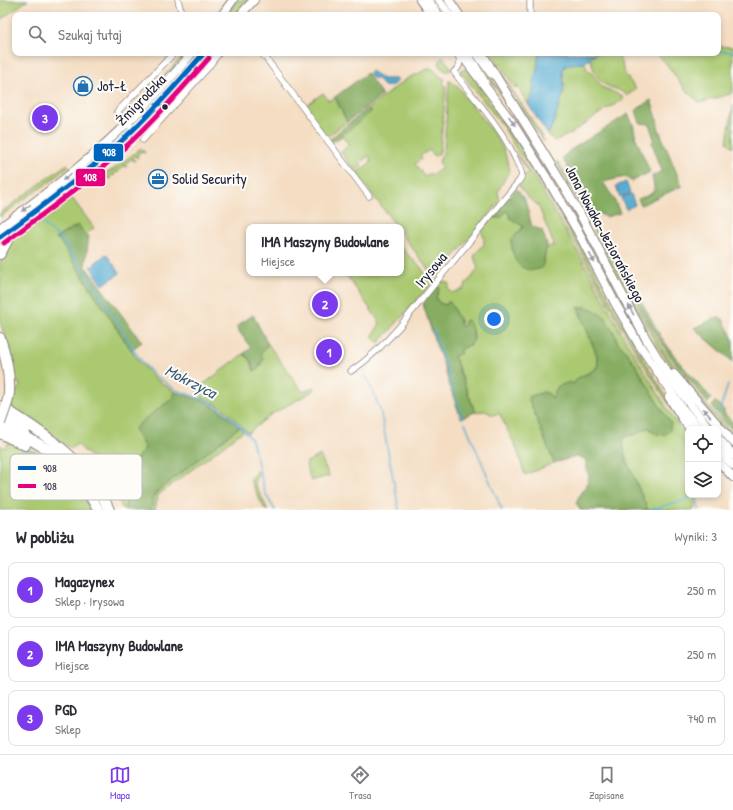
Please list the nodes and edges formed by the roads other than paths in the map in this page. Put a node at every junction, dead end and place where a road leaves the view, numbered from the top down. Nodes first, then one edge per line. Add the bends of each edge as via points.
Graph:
1 (178, 0) edge
2 (233, 0) edge
3 (254, 0) edge
4 (420, 0) edge
5 (428, 0) edge
6 (439, 0) edge
7 (449, 0) edge
8 (530, 0) edge
9 (181, 12) edge
10 (224, 12) edge
11 (243, 12) edge
12 (429, 12) edge
13 (437, 12) edge
14 (448, 12) edge
15 (456, 12) edge
16 (530, 12) edge
17 (171, 56) edge
18 (189, 56) edge
19 (201, 56) edge
20 (217, 56) edge
21 (264, 56) edge
22 (459, 56) edge
23 (460, 56) edge
24 (469, 56) edge
25 (478, 56) edge
26 (484, 56) edge
27 (457, 69) junction
28 (476, 75) junction
29 (489, 90) junction
30 (504, 90) junction
31 (130, 126) junction
32 (143, 140) dead end
33 (369, 196) dead end
34 (18, 224) junction
35 (0, 228) edge
36 (0, 237) edge
37 (0, 254) edge
38 (0, 338) edge
39 (638, 344) junction
40 (650, 344) junction
41 (351, 371) dead end
42 (0, 406) edge
43 (0, 415) edge
44 (0, 424) edge
45 (688, 426) edge
46 (698, 426) edge
47 (708, 426) edge
48 (0, 433) edge
49 (721, 441) edge
50 (733, 442) edge
51 (57, 445) junction
52 (721, 453) edge
53 (45, 454) edge
54 (52, 454) edge
55 (67, 454) edge
56 (733, 455) edge
57 (719, 462) edge
58 (733, 466) edge
59 (733, 477) edge
60 (92, 500) edge
61 (104, 500) edge
62 (98, 510) edge
63 (109, 510) edge

1 - 9 street
2 - 10 main road
3 - 11 main road
4 - 12 main road
5 - 13 street
6 - 14 street
7 - 15 main road
8 - 16 street
17 - 31 street via 117,112
18 - 31 main road, Żmigrodzka
19 - 31 main road, Żmigrodzka via 167,95
20 - 32 street
21 - 33 street
22 - 27 street
23 - 28 main road
24 - 29 street, Jana Nowaka-Jeziorańskiego
25 - 30 street, Jana Nowaka-Jeziorańskiego
26 - 30 main road
27 - 28 street via 466,68
27 - 41 street, Irysowa via 454,72 504,137 522,176 400,326 362,365
28 - 29 main road
29 -> 39 main road, Jana Nowaka-Jeziorańskiego via 545,175
40 -> 30 main road, Jana Nowaka-Jeziorańskiego via 581,215
31 - 34 main road, Żmigrodzka via 116,146
31 -> 35 main road, Żmigrodzka
34 - 36 main road, Żmigrodzka
34 - 37 highway
38 - 44 highway, bridge via 9,378 9,393
39 - 45 main road
39 - 46 main road, Jana Nowaka-Jeziorańskiego
40 - 47 main road, Jana Nowaka-Jeziorańskiego via 686,399
50 -> 40 main road
42 - 51 highway
43 - 51 highway
44 - 54 highway
48 - 53 highway
49 - 56 main road
51 - 55 highway
52 - 58 main road
57 - 59 main road
60 - 62 highway
61 - 63 highway

